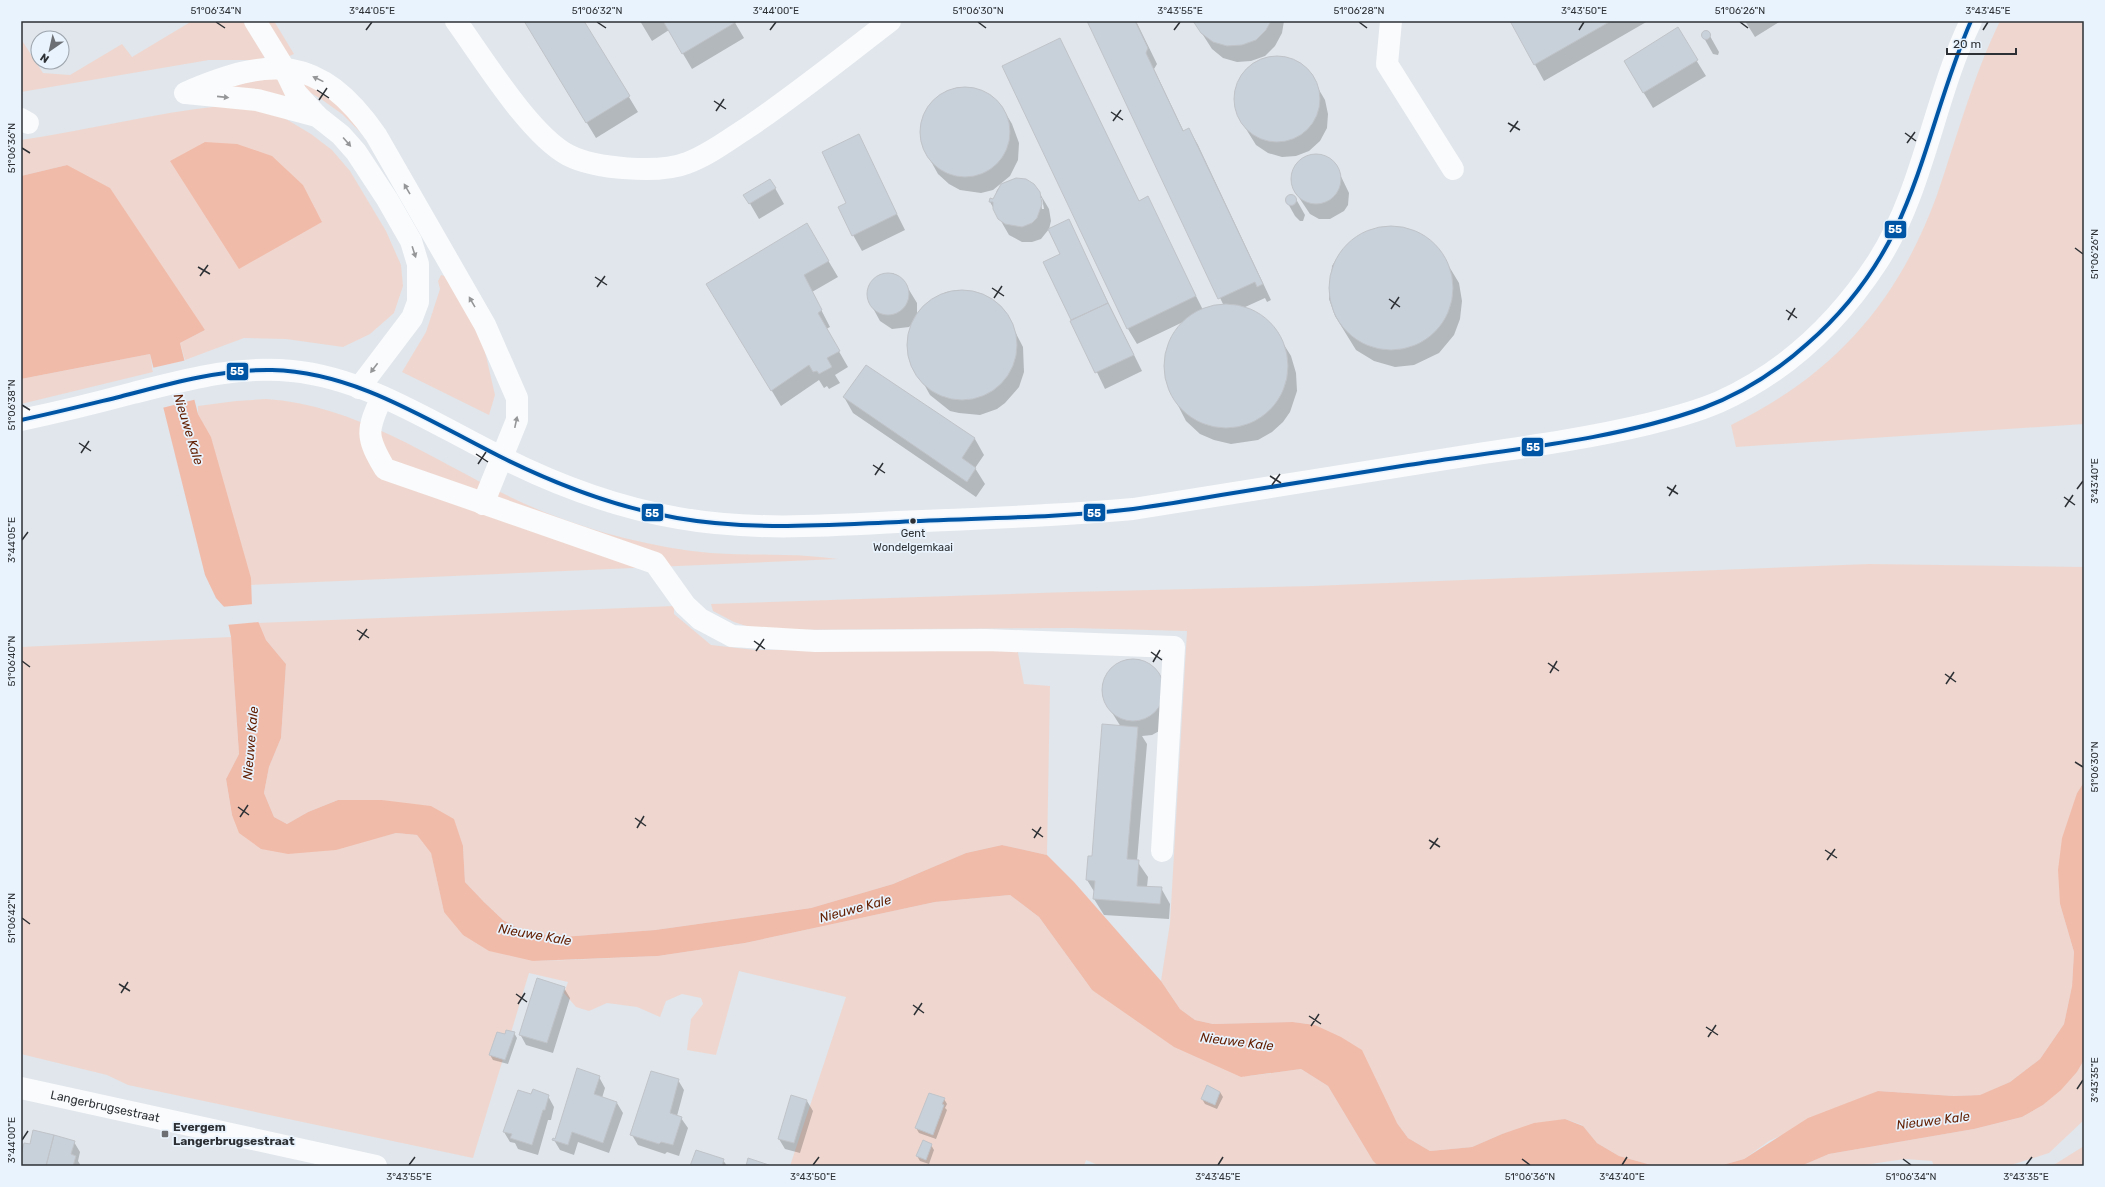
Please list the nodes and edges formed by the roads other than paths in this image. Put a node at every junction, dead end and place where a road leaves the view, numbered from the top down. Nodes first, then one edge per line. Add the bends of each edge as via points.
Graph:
1 (255, 21) edge
2 (456, 21) edge
3 (890, 21) edge
4 (1391, 21) edge
5 (1971, 21) edge
6 (284, 68) junction
7 (317, 116) junction
8 (1453, 169) dead end
9 (359, 388) junction
10 (382, 397) junction
11 (21, 420) edge
12 (503, 458) junction
13 (483, 504) junction
14 (1162, 851) dead end
15 (21, 1088) edge
16 (376, 1166) edge

1 - 6 main road
2 - 3 main road via 520,109 543,136 568,155 617,167 640,169 686,164 714,150 773,110
4 - 8 main road via 1387,64
5 - 12 main road via 1947,78 1915,181 1880,258 1854,296 1827,328 1792,358 1721,401 1687,414 1608,434 1133,509 1060,515 839,525 744,525 677,518 585,494
6 - 7 main road via 296,93
6 -> 7 main road via 222,77 184,93 257,100
12 -> 6 main road via 517,420 517,398 485,325 376,135 361,114 328,83 297,70
7 -> 9 main road via 341,135 356,152 388,199 411,241 418,264 418,302 412,318
9 - 10 main road
9 - 11 main road via 331,377 293,371 266,369 232,372 193,377
10 - 12 main road
10 - 13 main road via 370,422 372,447 385,469
12 - 13 main road
13 - 14 main road via 655,563 690,610 700,619 732,636 815,640 986,640 1174,647
15 - 16 main road, Langerbrugsestraat

